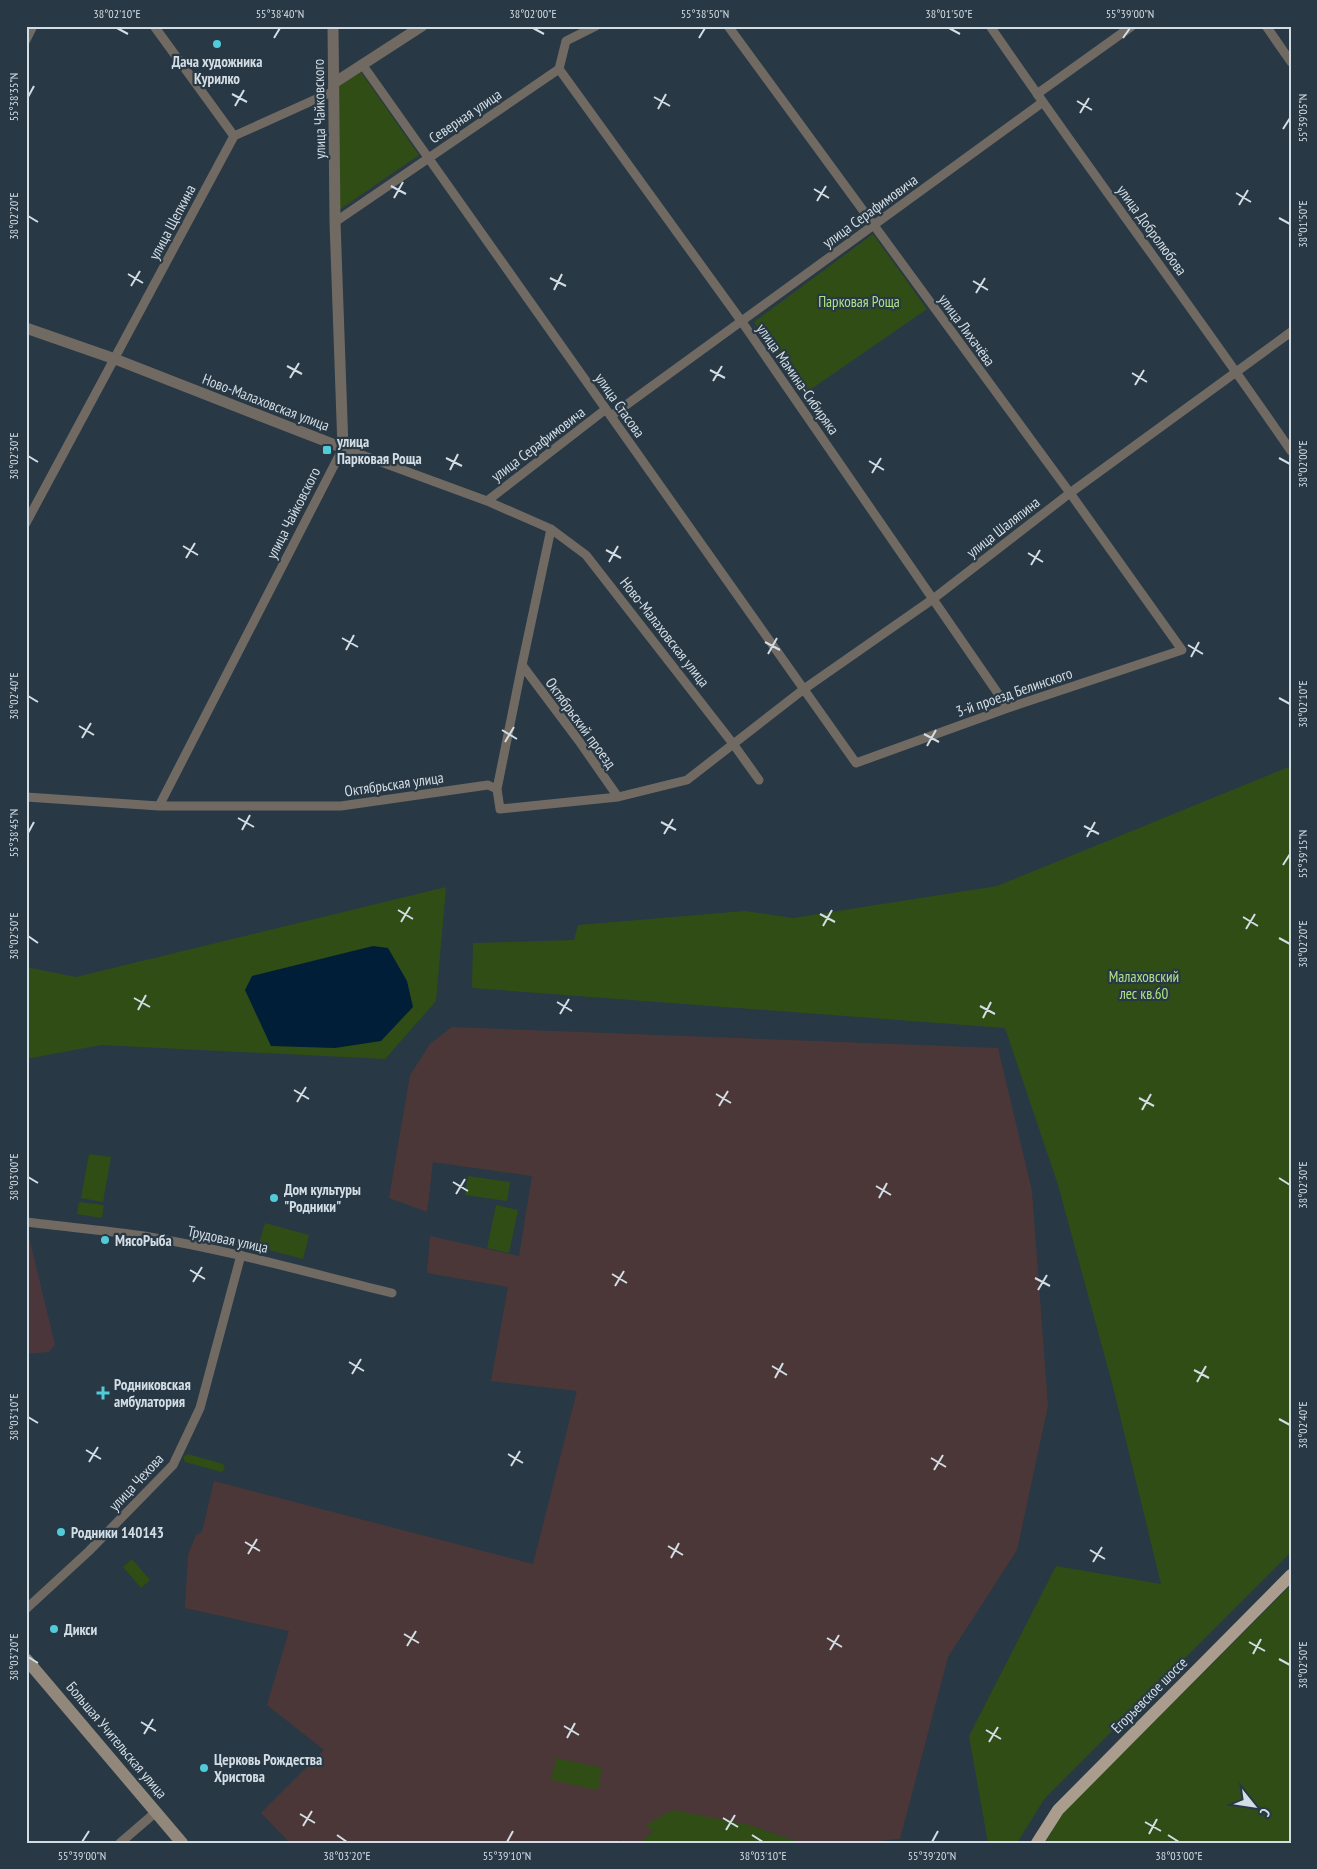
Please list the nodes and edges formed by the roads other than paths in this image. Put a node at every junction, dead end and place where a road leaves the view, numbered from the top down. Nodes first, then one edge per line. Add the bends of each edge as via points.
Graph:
1 (34, 26) edge
2 (154, 26) edge
3 (333, 26) edge
4 (422, 26) edge
5 (596, 26) edge
6 (728, 26) edge
7 (990, 26) edge
8 (1132, 26) edge
9 (1266, 26) edge
10 (26, 40) edge
11 (1291, 62) edge
12 (362, 64) junction
13 (559, 69) junction
14 (334, 87) junction
15 (1037, 94) junction
16 (1042, 102) junction
17 (234, 136) junction
18 (428, 158) junction
19 (335, 222) junction
20 (873, 225) junction
21 (742, 322) junction
22 (26, 328) edge
23 (1291, 332) edge
24 (115, 358) junction
25 (1236, 372) junction
26 (609, 413) junction
27 (343, 448) junction
28 (1291, 451) edge
29 (1070, 493) junction
30 (487, 501) junction
31 (26, 523) edge
32 (551, 529) junction
33 (932, 599) junction
34 (1182, 650) joint
35 (522, 665) junction
36 (804, 689) junction
37 (1008, 708) junction
38 (734, 745) junction
39 (856, 763) joint
40 (759, 780) dead end
41 (497, 789) junction
42 (26, 797) edge
43 (618, 797) junction
44 (159, 806) junction
45 (26, 1222) edge
46 (241, 1255) junction
47 (392, 1293) dead end
48 (1291, 1575) edge
49 (26, 1609) edge
50 (28, 1666) edge
51 (156, 1812) junction
52 (120, 1843) edge
53 (182, 1843) edge
54 (1037, 1843) edge

1 - 10 street
2 - 17 street
3 - 14 street, улица Чайковского
4 - 12 street
5 - 13 street via 566,41
6 - 20 street, улица Лихачёва
7 - 15 street, улица Добролюбова
8 - 15 street
9 - 11 street
12 - 14 street
12 - 18 street, улица Стасова
13 - 18 street, Северная улица
13 - 21 street, улица Мамина-Сибиряка
14 - 17 street
14 - 19 street, улица Чайковского
15 - 16 street, улица Добролюбова
16 - 20 street, улица Серафимовича
16 - 25 street, улица Добролюбова
17 - 24 street, улица Щепкина
18 - 19 street, Северная улица
18 - 26 street, улица Стасова
19 - 27 street, улица Чайковского
20 - 21 street, улица Серафимовича
20 - 29 street, улица Лихачёва
21 - 26 street, улица Серафимовича
21 - 33 street, улица Мамина-Сибиряка
22 - 24 street, Ново-Малаховская улица
23 - 25 street, улица Шаляпина
24 - 27 street, Ново-Малаховская улица
24 - 31 street, улица Щепкина
25 - 28 street, улица Добролюбова
25 - 29 street, улица Шаляпина
26 - 30 street, улица Серафимовича
26 - 36 street, улица Стасова
27 - 30 street, Ново-Малаховская улица
27 - 44 street, улица Чайковского
29 - 33 street, улица Шаляпина
29 - 34 street, улица Лихачёва
30 - 32 street, Ново-Малаховская улица
32 - 35 street
32 - 38 street, Ново-Малаховская улица via 586,555
33 - 36 street, улица Шаляпина
33 - 37 street, улица Мамина-Сибиряка
34 - 37 street, 3-й проезд Белинского
35 - 41 street
35 - 43 street, Октябрьский проезд
36 - 38 street, улица Шаляпина
36 - 39 street, улица Стасова
37 - 39 street, 3-й проезд Белинского
38 - 40 street, Ново-Малаховская улица
38 - 43 street via 687,780
41 - 43 street via 500,808
41 - 44 street, Октябрьская улица via 488,785 340,806
42 - 44 street, Октябрьская улица
45 - 46 street, Трудовая улица via 143,1236
46 - 47 street, Трудовая улица
46 - 49 street, улица Чехова via 200,1408 173,1465 89,1551
48 - 54 main road, Егорьевское шоссе via 1058,1810
50 - 51 main road, Большая Учительская улица
51 - 52 street
51 - 53 main road, Большая Учительская улица

